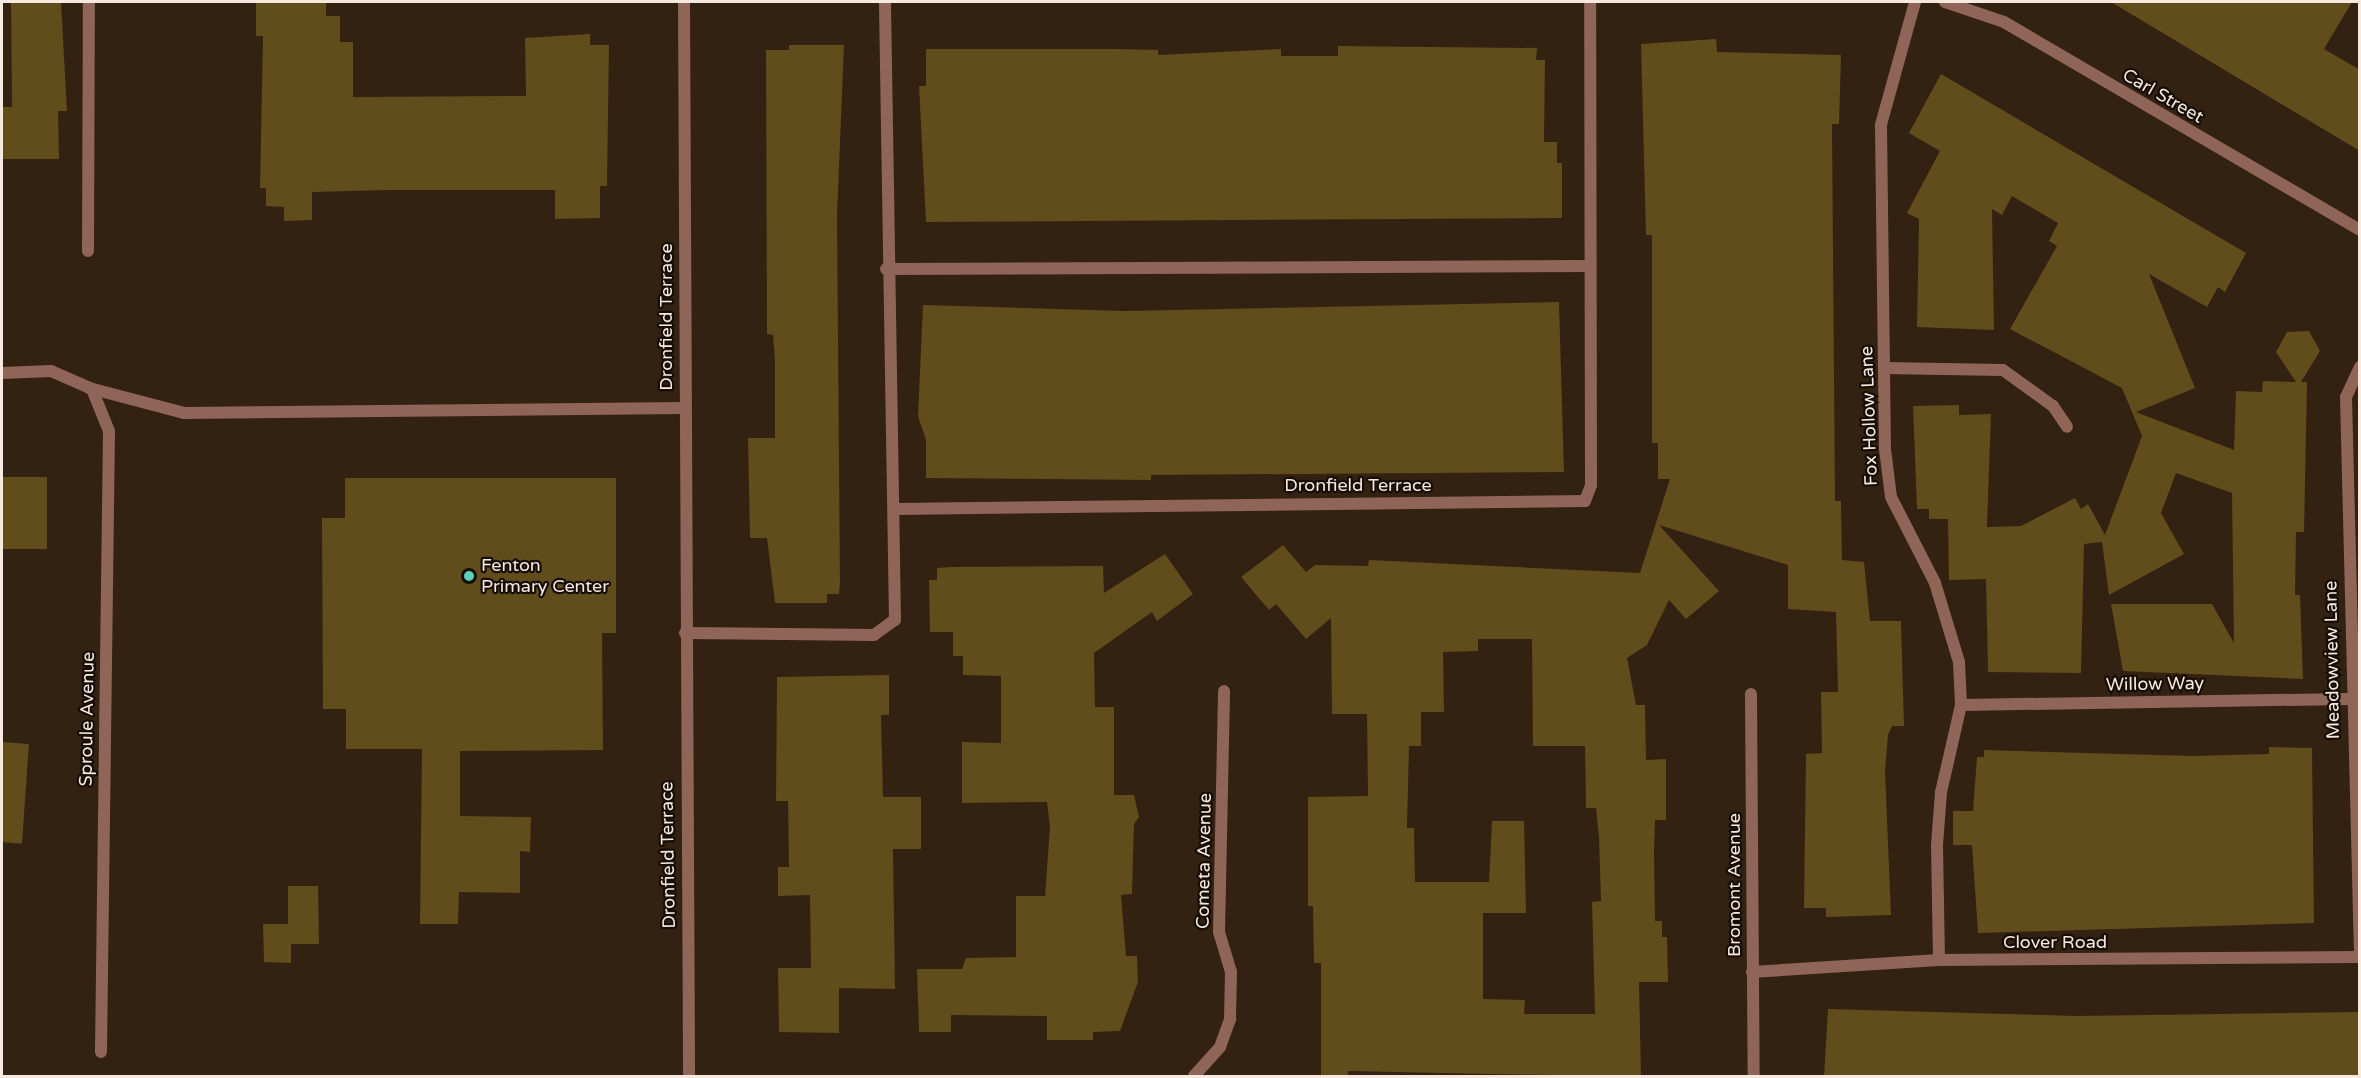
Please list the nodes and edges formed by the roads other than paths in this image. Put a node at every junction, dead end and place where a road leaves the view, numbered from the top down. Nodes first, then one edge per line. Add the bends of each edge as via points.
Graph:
1 (89, 2) edge
2 (684, 2) edge
3 (885, 2) edge
4 (1590, 2) edge
5 (1915, 2) edge
6 (1945, 2) edge
7 (1977, 5) edge
8 (2360, 230) edge
9 (88, 251) dead end
10 (1590, 266) junction
11 (886, 269) junction
12 (2360, 367) edge
13 (1885, 368) junction
14 (2, 373) edge
15 (90, 389) junction
16 (684, 408) junction
17 (2067, 427) dead end
18 (894, 509) junction
19 (685, 633) junction
20 (1224, 691) dead end
21 (1751, 694) dead end
22 (2350, 699) junction
23 (1961, 705) junction
24 (2360, 956) edge
25 (1939, 960) junction
26 (1752, 972) junction
27 (101, 1052) dead end
28 (689, 1077) edge
29 (1194, 1077) edge
30 (1754, 1077) edge

1 - 9 street
2 - 16 street, Dronfield Terrace
3 - 11 street
4 - 10 street, Dronfield Terrace
5 - 13 street, Fox Hollow Lane via 1881,125
6 - 7 street, Carl Street
7 - 8 street, Carl Street
10 - 11 street
10 - 18 street, Dronfield Terrace via 1591,491 1582,502
11 - 18 street
12 - 22 street, Meadowview Lane via 2346,397
13 - 17 street via 2003,370 2053,405
13 - 23 street, Fox Hollow Lane via 1891,497 1953,631
14 - 15 street via 51,371
15 - 16 street via 184,413
15 - 27 street, Sproule Avenue via 110,431
16 - 19 street, Dronfield Terrace
18 - 19 street via 896,616 882,633
19 - 28 street, Dronfield Terrace
20 - 29 street, Cometa Avenue via 1219,932 1231,972 1230,1019 1210,1060
21 - 26 street, Bromont Avenue
22 - 23 street, Willow Way
22 - 24 street, Meadowview Lane
23 - 25 street, Fox Hollow Lane via 1941,792
24 - 25 street, Clover Road
25 - 26 street, Clover Road
26 - 30 street, Bromont Avenue

